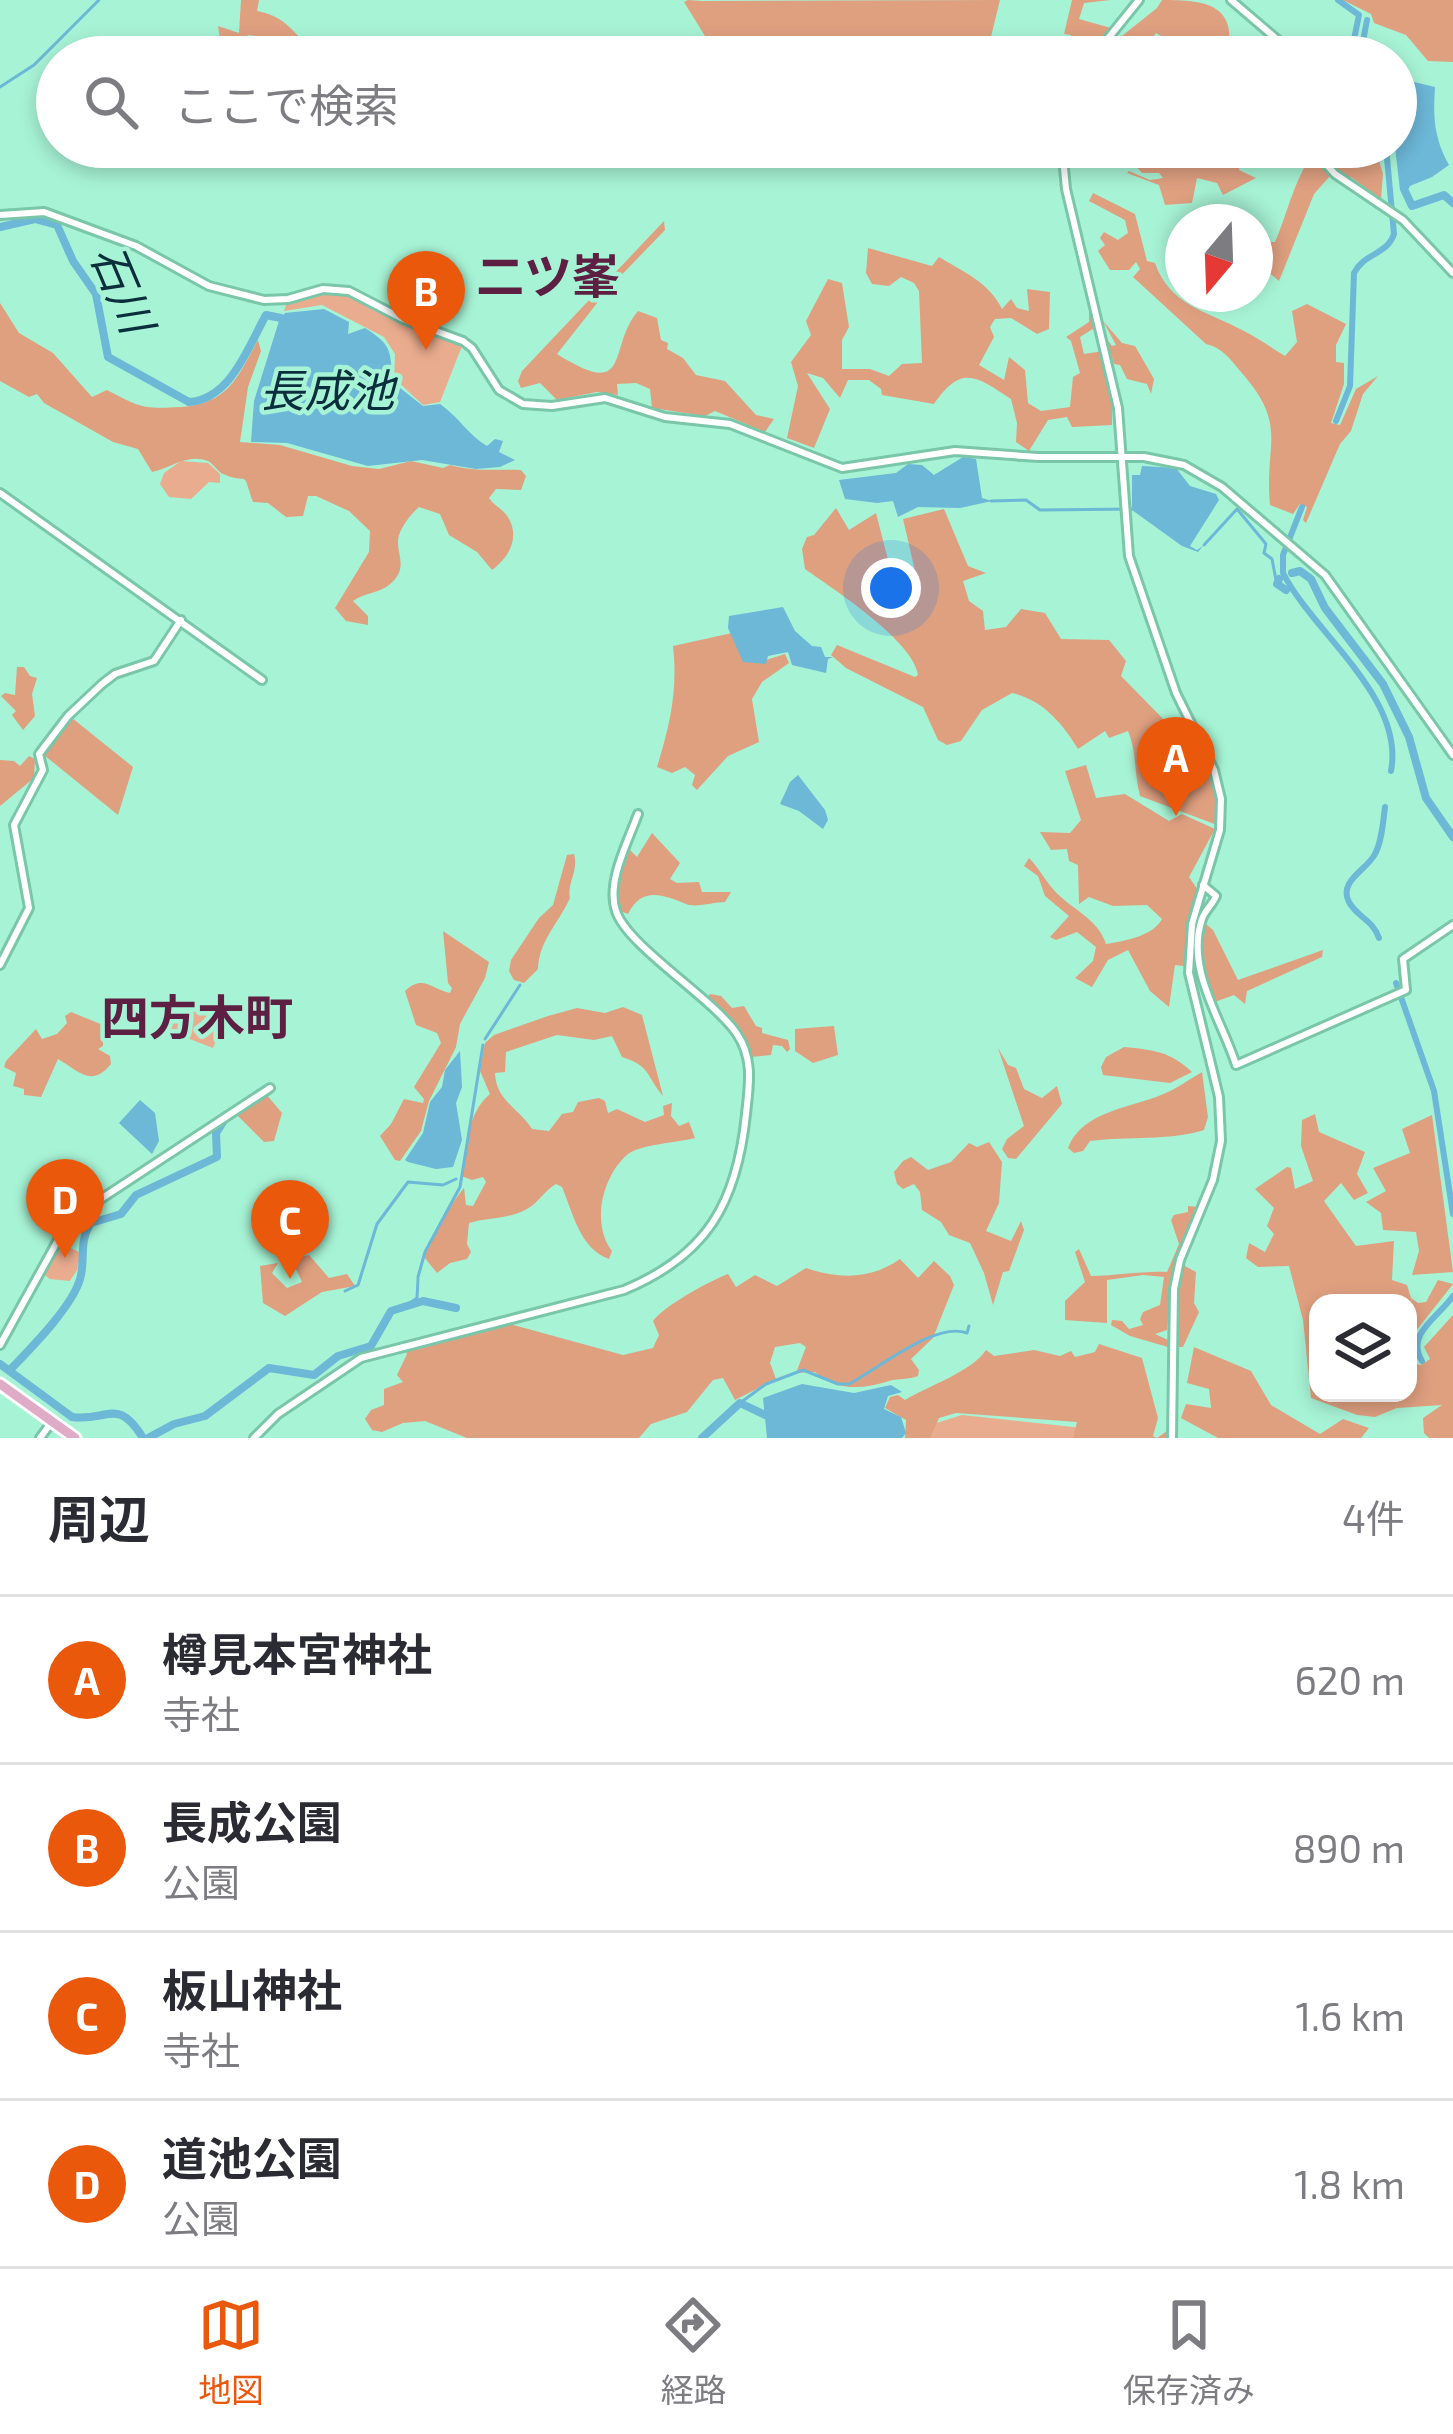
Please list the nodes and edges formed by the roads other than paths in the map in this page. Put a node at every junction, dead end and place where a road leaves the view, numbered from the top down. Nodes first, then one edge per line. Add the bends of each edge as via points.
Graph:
1 (1139, 0) edge
2 (1231, 0) edge
3 (1110, 36) edge
4 (1273, 36) edge
5 (1064, 168) edge
6 (1329, 168) edge
7 (0, 215) edge
8 (1453, 273) edge
9 (1121, 457) junction
10 (0, 493) edge
11 (181, 620) junction
12 (262, 680) dead end
13 (1453, 754) edge
14 (638, 814) dead end
15 (1203, 885) junction
16 (1453, 925) edge
17 (0, 964) edge
18 (270, 1088) dead end
19 (0, 1345) edge
20 (0, 1384) edge
21 (51, 1423) junction
22 (40, 1438) edge
23 (75, 1438) edge
24 (254, 1438) edge
25 (1172, 1438) edge

1 - 3 street
2 - 4 street
5 - 9 street via 1112,371
6 - 8 street via 1399,216
7 - 9 street via 44,212 136,246 209,286 264,300 350,291 463,341 499,390 523,404 605,398 665,417 730,424 842,469 944,451
9 - 13 street via 1165,459 1199,472 1295,549 1336,588
9 - 15 street via 1129,556 1219,787 1220,830
10 - 11 street
11 - 12 street
11 - 17 street via 154,661 102,684 39,754 43,770 14,825 29,908
14 - 24 street via 614,884 616,913 733,1028 749,1064 741,1162 719,1217 672,1265 625,1290 361,1358
15 - 16 street via 1216,896 1200,930 1206,988 1236,1065 1406,991 1403,958
15 - 25 street via 1189,973 1219,1096 1221,1141 1174,1288
18 - 19 street via 81,1212
20 - 21 main road
21 - 22 street
21 - 23 main road

